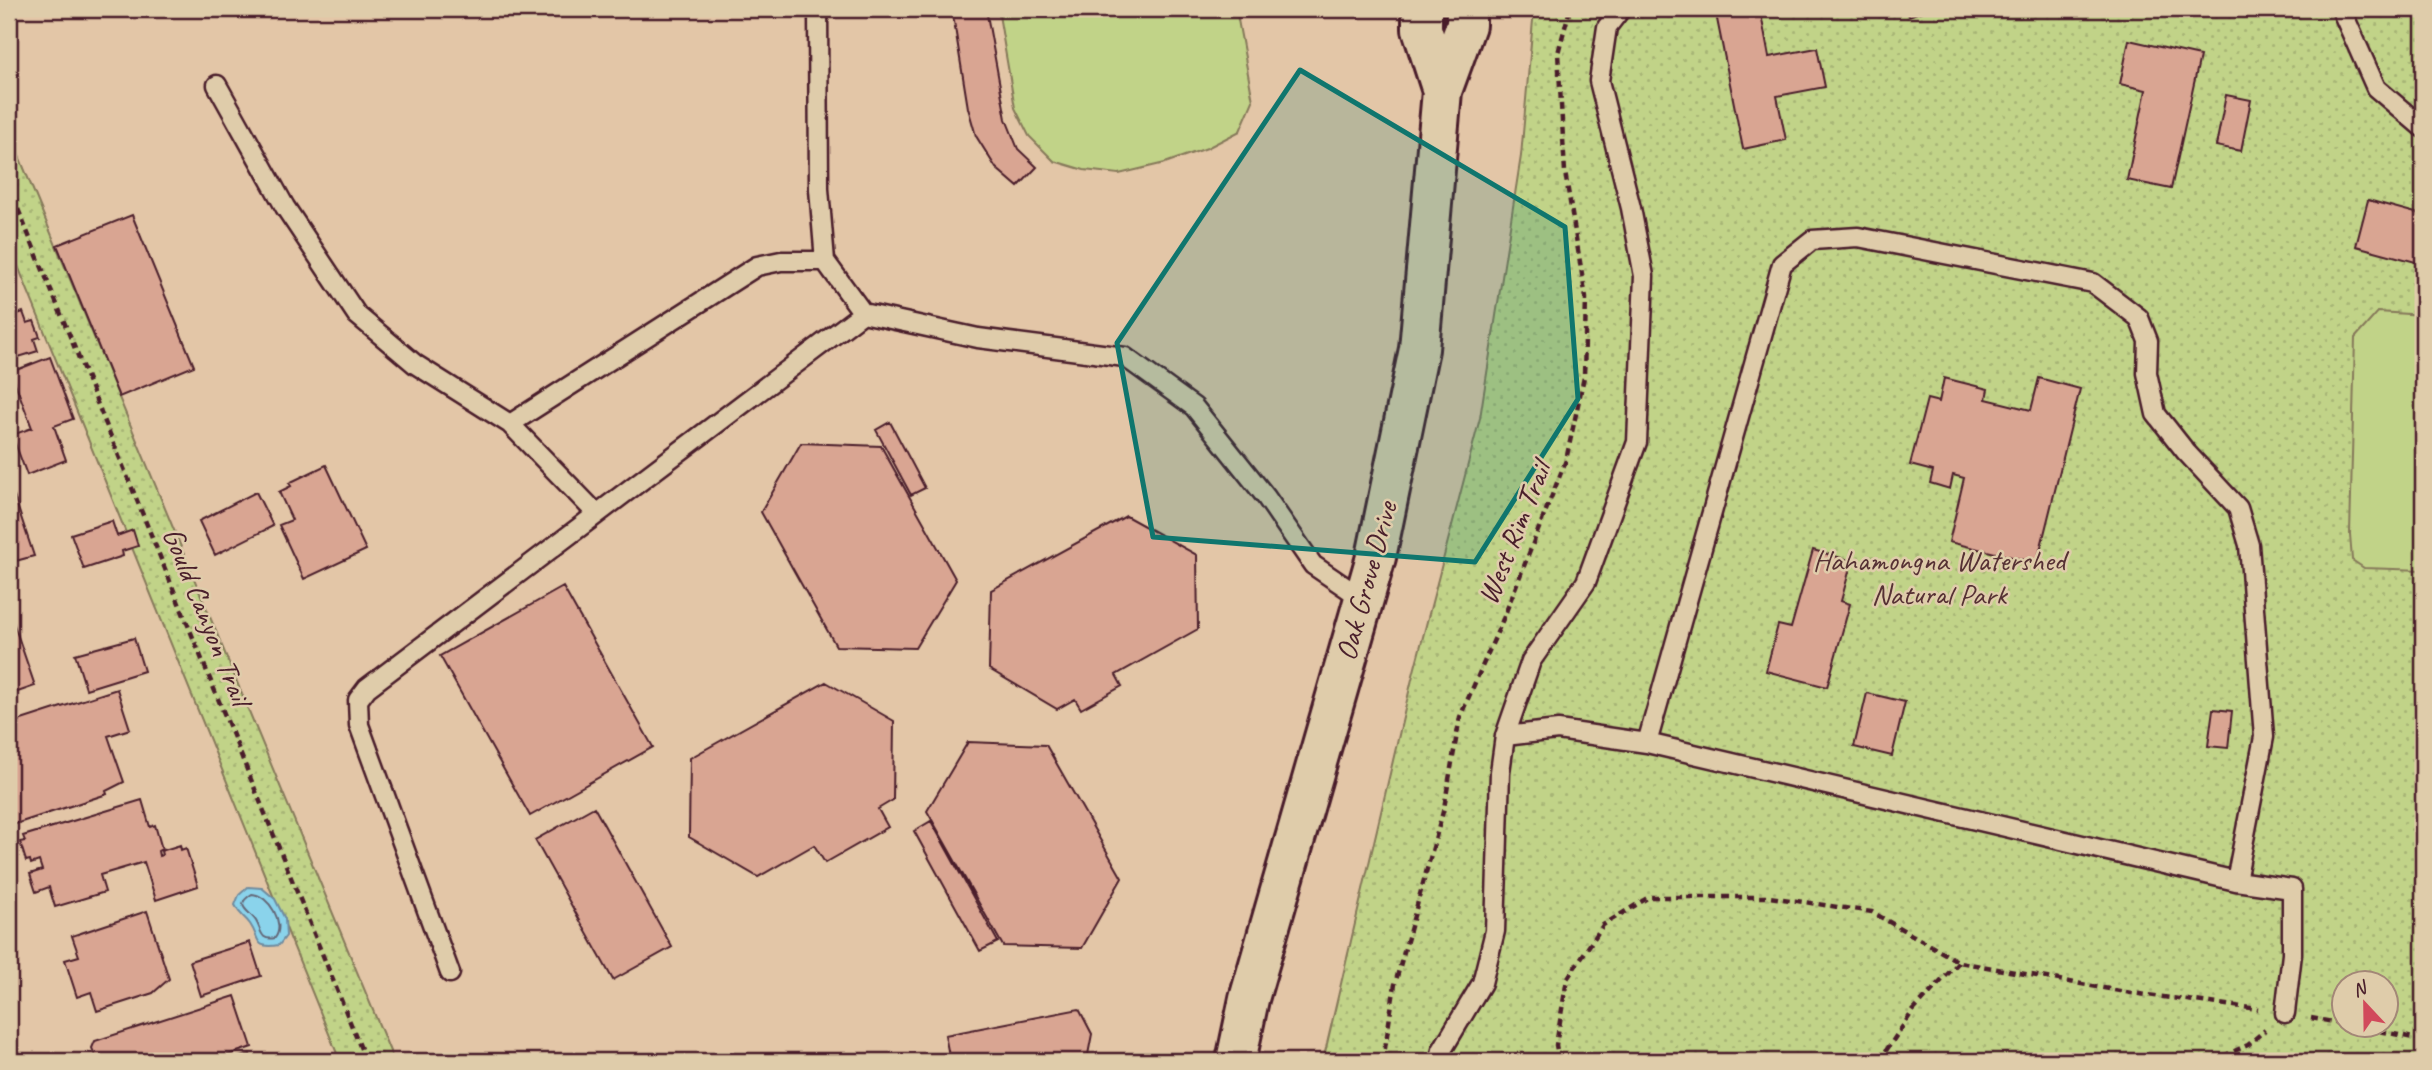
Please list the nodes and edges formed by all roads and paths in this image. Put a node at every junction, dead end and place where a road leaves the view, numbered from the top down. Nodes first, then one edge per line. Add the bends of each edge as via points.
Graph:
1 (818, 9) edge
2 (1422, 9) edge
3 (1466, 9) edge
4 (1570, 9) edge
5 (1621, 9) edge
6 (2341, 9) edge
7 (217, 85) dead end
8 (1442, 91) junction
9 (2423, 128) edge
10 (9, 187) edge
11 (825, 261) junction
12 (863, 313) junction
13 (510, 424) junction
14 (597, 514) junction
15 (1363, 599) junction
16 (1505, 736) junction
17 (1647, 744) junction
18 (2236, 881) junction
19 (1959, 962) junction
20 (450, 973) dead end
21 (2285, 1013) junction
22 (2400, 1035) edge
23 (2423, 1040) edge
24 (366, 1061) edge
25 (1236, 1061) edge
26 (1383, 1061) edge
27 (1439, 1061) edge
28 (1559, 1061) edge
29 (1879, 1061) edge
30 (2212, 1061) edge

1 - 11 lane via 819,189
2 - 8 street, Oak Grove Drive via 1422,29
3 - 8 street, Oak Grove Drive via 1466,26
4 - 26 path, West Rim Trail via 1558,53 1565,172 1586,298 1584,377 1566,460 1460,718 1444,808 1395,984
5 - 16 lane via 1607,27 1599,81 1644,276 1637,442 1586,582 1531,661
6 - 9 lane via 2376,88
7 - 13 lane via 285,207 357,315 415,364
8 - 15 street, Oak Grove Drive via 1419,349 1376,557
10 - 24 path, Gould Canyon Trail
11 - 12 lane
11 - 13 lane via 781,261 757,267
12 - 14 lane
12 - 15 lane via 978,338 1125,357 1194,407 1314,565
13 - 14 lane
14 - 20 lane via 367,688 358,700 359,725
15 - 25 street, Oak Grove Drive via 1249,999
16 - 17 lane via 1558,730
16 - 27 lane via 1495,931 1482,983
17 - 18 lane
17 - 18 lane via 1782,264 1812,240 1858,237 2093,283 2139,318 2148,341 2147,373 2156,414 2238,508 2249,545 2264,737
18 - 21 lane via 2292,889 2292,954
19 - 21 path via 2131,993
19 - 28 path via 1872,912 1770,897 1649,897 1603,925 1567,979 1556,1045
19 - 29 path via 1913,1011
21 - 30 path via 2248,1045
22 - 23 path

